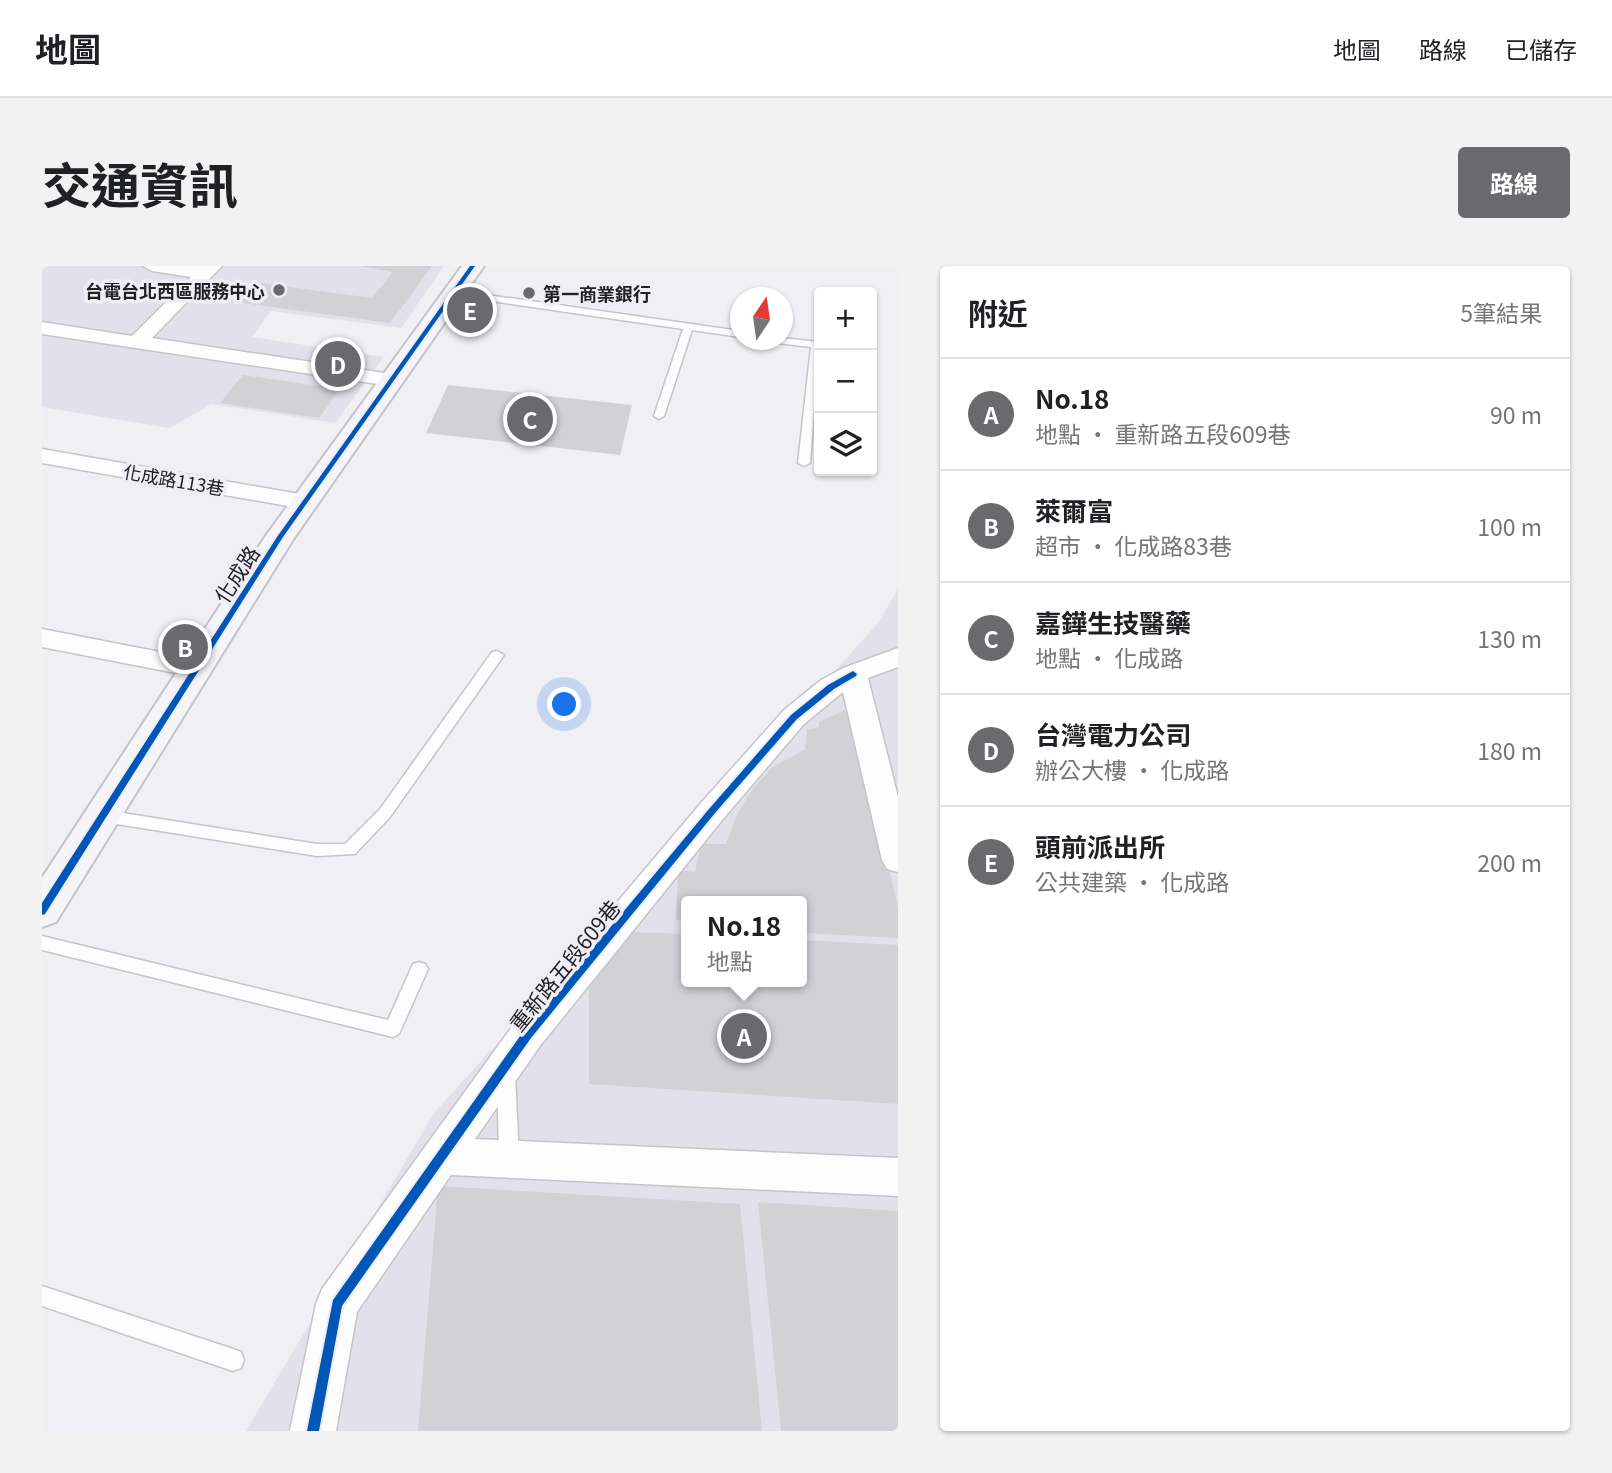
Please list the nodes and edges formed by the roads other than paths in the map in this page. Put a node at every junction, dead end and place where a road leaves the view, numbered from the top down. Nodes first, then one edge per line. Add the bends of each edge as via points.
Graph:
1 (152, 266) edge
2 (473, 266) edge
3 (209, 270) edge
4 (453, 293) junction
5 (688, 327) junction
6 (42, 328) edge
7 (730, 333) edge
8 (137, 342) junction
9 (793, 342) edge
10 (814, 345) edge
11 (816, 350) edge
12 (391, 380) junction
13 (659, 416) dead end
14 (42, 456) edge
15 (804, 463) dead end
16 (305, 502) junction
17 (42, 638) edge
18 (497, 654) dead end
19 (898, 657) edge
20 (195, 668) junction
21 (853, 674) junction
22 (104, 816) junction
23 (898, 860) edge
24 (45, 902) edge
25 (42, 943) edge
26 (419, 969) dead end
27 (506, 1067) junction
28 (443, 1156) junction
29 (509, 1157) junction
30 (898, 1177) edge
31 (42, 1296) edge
32 (233, 1360) dead end
33 (313, 1431) edge

1 - 3 street
2 - 4 street, 化成路
3 - 8 street
4 - 5 lane
4 - 12 street, 化成路
5 - 7 lane
5 - 13 lane
6 - 8 street
8 - 12 street
9 - 10 lane
11 - 15 lane
12 - 16 street, 化成路
14 - 16 street, 化成路113巷
16 - 20 street, 化成路
17 - 20 street
18 - 22 lane via 385,813 349,850 317,850
19 - 21 street, 重新路五段609巷
20 - 22 street, 化成路
21 - 23 street
21 - 27 street, 重新路五段609巷 via 785,727 527,1035
22 - 24 street, 化成路
25 - 26 lane via 393,1029
27 - 28 street, 重新路五段609巷
27 - 29 lane
28 - 29 street
28 - 33 street, 重新路五段609巷 via 337,1304
29 - 30 street
31 - 32 lane

